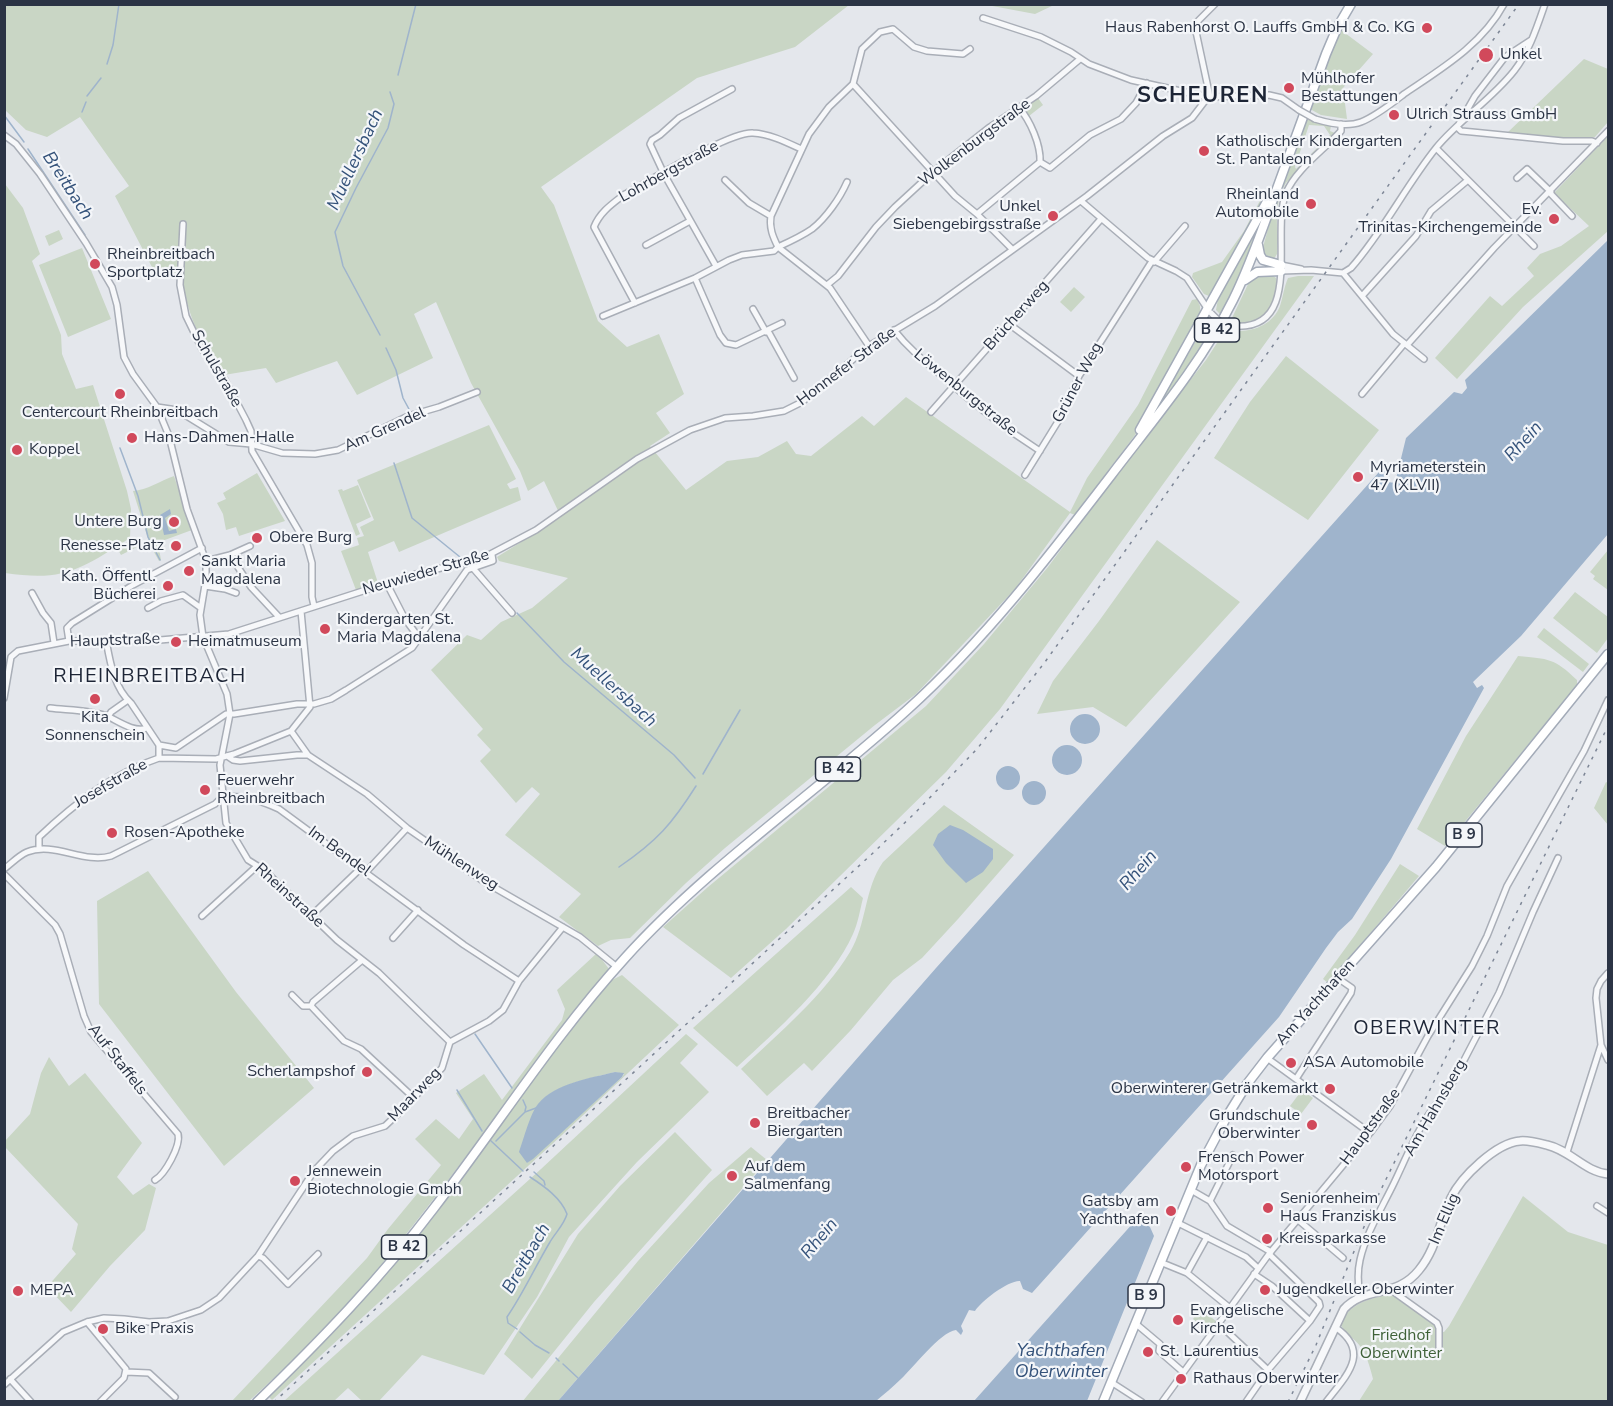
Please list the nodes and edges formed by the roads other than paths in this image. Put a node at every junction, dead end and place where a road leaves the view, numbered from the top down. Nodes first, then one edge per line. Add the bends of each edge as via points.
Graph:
1 (1215, 4) edge
2 (1351, 4) edge
3 (1504, 4) edge
4 (1545, 4) edge
5 (983, 18) dead end
6 (1531, 40) junction
7 (970, 49) dead end
8 (1080, 59) junction
9 (1147, 82) junction
10 (853, 84) junction
11 (732, 89) dead end
12 (1209, 97) junction
13 (1019, 108) junction
14 (1341, 124) junction
15 (1457, 126) junction
16 (1608, 131) edge
17 (4, 135) edge
18 (1597, 144) junction
19 (1436, 148) junction
20 (801, 149) junction
21 (1040, 162) junction
22 (933, 172) junction
23 (664, 174) junction
24 (1517, 178) dead end
25 (725, 180) dead end
26 (1468, 180) junction
27 (847, 182) dead end
28 (1277, 189) junction
29 (1550, 192) junction
30 (1081, 201) junction
31 (976, 213) junction
32 (771, 216) junction
33 (1572, 216) dead end
34 (1101, 219) junction
35 (690, 221) junction
36 (183, 224) dead end
37 (1185, 226) dead end
38 (1516, 227) junction
39 (1258, 242) junction
40 (646, 245) dead end
41 (1534, 246) dead end
42 (778, 248) junction
43 (1012, 249) junction
44 (1153, 262) junction
45 (716, 266) junction
46 (1281, 268) junction
47 (1343, 273) junction
48 (695, 278) junction
49 (1242, 282) junction
50 (827, 285) junction
51 (1362, 296) junction
52 (635, 303) junction
53 (753, 309) dead end
54 (1209, 311) junction
55 (603, 316) dead end
56 (782, 323) dead end
57 (1009, 324) junction
58 (894, 330) junction
59 (767, 331) junction
60 (1406, 344) junction
61 (869, 346) junction
62 (1424, 359) dead end
63 (1079, 376) junction
64 (794, 378) dead end
65 (954, 387) junction
66 (477, 392) dead end
67 (1362, 394) dead end
68 (157, 407) junction
69 (931, 412) dead end
70 (1137, 442) junction
71 (251, 444) junction
72 (1040, 451) junction
73 (1025, 475) dead end
74 (594, 489) joint
75 (250, 546) dead end
76 (202, 548) junction
77 (230, 555) junction
78 (492, 555) junction
79 (206, 561) junction
80 (472, 567) junction
81 (387, 584) junction
82 (205, 586) junction
83 (32, 593) dead end
84 (236, 593) dead end
85 (314, 606) junction
86 (148, 608) dead end
87 (201, 608) junction
88 (301, 611) junction
89 (513, 613) dead end
90 (278, 618) junction
91 (203, 637) junction
92 (420, 639) junction
93 (106, 640) junction
94 (69, 641) junction
95 (54, 644) junction
96 (4, 652) edge
97 (1608, 654) edge
98 (11, 657) junction
99 (4, 698) edge
100 (128, 700) junction
101 (1608, 700) edge
102 (310, 704) junction
103 (50, 708) dead end
104 (230, 714) junction
105 (108, 717) junction
106 (147, 728) junction
107 (291, 731) junction
108 (159, 746) junction
109 (227, 756) junction
110 (308, 756) junction
111 (159, 758) junction
112 (220, 758) junction
113 (222, 797) junction
114 (407, 828) junction
115 (39, 849) junction
116 (1558, 858) dead end
117 (257, 866) junction
118 (361, 868) junction
119 (4, 869) edge
120 (366, 872) junction
121 (4, 874) edge
122 (418, 910) junction
123 (312, 915) junction
124 (202, 916) dead end
125 (563, 927) junction
126 (393, 938) dead end
127 (361, 961) junction
128 (617, 967) junction
129 (1608, 975) edge
130 (1339, 979) junction
131 (519, 981) junction
132 (292, 995) dead end
133 (311, 1006) junction
134 (450, 1042) junction
135 (1601, 1045) junction
136 (1267, 1058) junction
137 (1608, 1060) edge
138 (1296, 1079) junction
139 (414, 1098) junction
140 (1370, 1133) junction
141 (1567, 1152) junction
142 (1233, 1155) dead end
143 (1608, 1174) edge
144 (154, 1180) dead end
145 (1191, 1190) junction
146 (1210, 1201) junction
147 (1597, 1206) dead end
148 (1608, 1213) edge
149 (1297, 1219) junction
150 (1176, 1222) junction
151 (1207, 1237) junction
152 (1270, 1253) junction
153 (318, 1254) dead end
154 (258, 1256) junction
155 (1343, 1258) dead end
156 (1160, 1262) junction
157 (1258, 1268) junction
158 (1187, 1273) junction
159 (1254, 1274) junction
160 (1391, 1290) junction
161 (1360, 1298) junction
162 (1230, 1308) junction
163 (1310, 1320) junction
164 (87, 1322) junction
165 (1135, 1323) junction
166 (1219, 1324) junction
167 (1335, 1328) junction
168 (1439, 1347) dead end
169 (1268, 1370) junction
170 (126, 1372) junction
171 (1182, 1374) junction
172 (10, 1380) junction
173 (1111, 1382) junction
174 (4, 1385) edge
175 (175, 1397) dead end
176 (31, 1401) edge
177 (100, 1401) edge
178 (257, 1401) edge
179 (1103, 1401) edge
180 (1142, 1401) edge
181 (1162, 1401) edge
182 (1246, 1401) edge
183 (1300, 1401) edge
184 (1326, 1401) edge

1 - 12 street via 1195,27
2 - 28 main road, B 42 via 1328,48
3 - 14 street via 1458,57 1360,122
4 - 6 street
5 - 8 street via 1041,37
6 - 15 street via 1505,83
6 - 15 street via 1502,60
7 - 10 street via 963,54 927,51 914,47 889,28 862,49
8 - 9 street via 1098,69
8 - 13 street, Wolkenburgstraße
9 - 12 street
9 - 21 street via 1121,119 1090,135 1050,168
10 - 20 street via 824,114
10 - 22 street
11 - 23 street via 679,118 650,141
12 - 14 street, bridge via 1269,94 1315,119
12 - 30 street, Honnefer Straße via 1192,118
13 - 21 street via 1033,130
13 - 22 street, Wolkenburgstraße
14 - 46 street via 1341,131 1286,194 1281,222
15 - 18 street via 1461,131
15 - 19 street
16 - 18 street
17 - 68 street, Rheinstraße via 40,174 112,287 124,357
18 - 29 street
19 - 26 street
19 - 47 street via 1355,263
20 - 23 street, Lohrbergstraße via 767,136 745,133
20 - 32 street
21 - 31 street
22 - 31 street
22 - 50 street, Wolkenburgstraße via 876,226
23 - 35 street
23 - 52 street, Lohrbergstraße via 610,205 594,226
24 - 29 street via 1527,169
25 - 32 street via 749,203
26 - 38 street
26 - 51 street via 1431,211 1416,236
27 - 42 street via 818,224
28 - 39 main road, B 42
28 - 54 main road
29 - 33 street
29 - 38 street
30 - 34 street
30 - 43 street, Honnefer Straße
31 - 43 street
32 - 42 street via 771,233
34 - 44 street
34 - 57 street, Brücherweg
35 - 40 street
35 - 45 street
36 - 71 street, Schulstraße via 180,285 186,316 246,420
37 - 44 street, Grüner Weg
38 - 41 street
38 - 60 street
39 - 46 main road via 1263,260
39 - 49 main road, B 42
42 - 45 street via 742,255
42 - 50 street
43 - 58 street, Honnefer Straße via 935,306
44 - 54 street via 1187,278
44 - 63 street, Grüner Weg
45 - 48 street
46 - 47 street
46 - 49 main road via 1257,272
46 - 54 street, bridge via 1278,298 1259,322 1234,326
47 - 51 street
48 - 52 street
48 - 59 street via 726,343 736,345
49 - 70 main road, B 42 via 1206,347
50 - 61 street
51 - 60 street via 1378,318
52 - 55 street
53 - 59 street
54 - 70 main road via 1139,432
56 - 59 street
57 - 63 street
57 - 65 street, Brücherweg
58 - 61 street, Honnefer Straße
58 - 65 street, Löwenburgstraße
59 - 64 street
60 - 62 street
60 - 67 street
61 - 74 street, Honnefer Straße via 802,402 784,411 725,418 690,430 637,459
63 - 72 street, Grüner Weg
65 - 69 street, Brücherweg
65 - 72 street, Löwenburgstraße via 993,420
66 - 71 street, Am Grendel via 408,416 338,450 282,453
68 - 71 street, Am Grendel via 177,410 221,439
68 - 76 street, Rheinstraße
70 - 128 main road, B 42 via 1037,572 967,651 900,716 675,906
71 - 85 street, Schulstraße via 300,530 312,563
72 - 73 street, Grüner Weg
74 - 78 street, Neuwieder Straße
75 - 77 street
76 - 79 street, Rheinstraße
76 - 94 street via 72,623 67,628
77 - 79 street
77 - 90 street
78 - 80 street via 493,561
78 - 81 street, Neuwieder Straße
79 - 82 street, Rheinstraße
80 - 89 street
80 - 92 street
81 - 85 street, Neuwieder Straße
81 - 92 street
82 - 84 street
82 - 87 street, Rheinstraße
83 - 95 street, Hauptstraße via 51,623
85 - 88 street, Hauptstraße
86 - 87 street via 183,594
87 - 91 street, Rheinstraße
88 - 90 street, Hauptstraße
88 - 102 street
90 - 91 street, Hauptstraße via 245,630
91 - 93 street, Hauptstraße
91 - 104 street, Rheinstraße via 227,694
92 - 102 street via 405,654 346,690
93 - 94 street, Hauptstraße
93 - 100 street via 117,686
94 - 95 street, Hauptstraße
95 - 98 street, Hauptstraße via 18,651
96 - 98 street
97 - 130 main road, Am Yachthafen / B 9 via 1436,867
98 - 99 street
100 - 105 street
100 - 106 street
101 - 140 street, Hauptstraße via 1584,751 1507,886 1472,966
102 - 104 street
102 - 107 street
103 - 105 street
104 - 108 street via 222,715 176,748
104 - 112 street, Rheinstraße
105 - 106 street via 130,727
106 - 108 street
107 - 109 street, Josefstraße
107 - 110 street, Mühlenweg
108 - 111 street
109 - 110 street via 240,761
109 - 112 street, Josefstraße
110 - 114 street, Mühlenweg via 367,795
111 - 112 street, Josefstraße
111 - 115 street, Josefstraße via 71,807 39,837
112 - 113 street, Rheinstraße
113 - 115 street via 111,856 94,859
113 - 117 street, Rheinstraße via 229,829 248,860
113 - 118 street, Im Bendel via 236,795 279,809
114 - 120 street
114 - 125 street, Mühlenweg via 483,880
115 - 119 street via 18,857
116 - 161 street, Am Hahnsberg via 1499,993 1448,1091 1426,1118 1369,1235 1358,1274
117 - 123 street, Rheinstraße
117 - 124 street
118 - 120 street, Im Bendel
118 - 123 street
120 - 122 street, Im Bendel
121 - 144 street, Auf Staffels via 56,926 91,1032 178,1134 178,1143 162,1176
122 - 126 street
122 - 131 street, Im Bendel
123 - 127 street, Rheinstraße
125 - 128 street, Mühlenweg
125 - 131 street
127 - 133 street
127 - 134 street, Rheinstraße via 379,973
128 - 178 main road, B 42 via 544,1055 396,1257 307,1354
129 - 135 street via 1597,989 1596,998
130 - 136 main road, Am Yachthafen / B 9
130 - 138 street via 1353,990
131 - 134 street via 496,1016
132 - 133 street via 303,1006
133 - 139 street via 344,1041 361,1049
134 - 139 street, Maarweg via 442,1068
135 - 137 street
135 - 141 street
136 - 138 street
136 - 145 main road, Am Yachthafen / B 9 via 1216,1134
138 - 140 street
139 - 154 street, Maarweg via 385,1125 353,1136 327,1158 306,1180
140 - 149 street, Hauptstraße
141 - 143 street, Im Ellig via 1590,1169
141 - 160 street, Im Ellig via 1521,1141 1494,1151 1455,1191 1436,1243 1419,1270 1408,1282
142 - 146 street
145 - 146 street
145 - 150 main road, Am Yachthafen / B 9
146 - 152 street via 1227,1226
147 - 148 street
149 - 152 street, Hauptstraße
149 - 155 street
150 - 151 street
150 - 156 main road, Am Yachthafen / B 9
151 - 157 street via 1246,1257
151 - 158 street
152 - 157 street, Hauptstraße
152 - 163 street via 1319,1302 1320,1309
153 - 154 street via 288,1284
154 - 164 street, Maarweg via 219,1298 201,1310 168,1321 104,1318
156 - 158 street
156 - 165 main road, Am Yachthafen / B 9
157 - 159 street, Hauptstraße
158 - 162 street
159 - 162 street, Hauptstraße
159 - 163 street
160 - 161 street, Im Ellig
160 - 168 street via 1437,1323
161 - 167 street via 1344,1309
162 - 166 street, Hauptstraße
163 - 169 street
164 - 170 street
164 - 172 street, Maarweg via 63,1332
165 - 171 street via 1160,1344 1159,1351
165 - 173 main road, Am Yachthafen / B 9
166 - 169 street
166 - 171 street, Hauptstraße
167 - 183 street
167 - 184 street via 1348,1338 1354,1357 1349,1371
169 - 182 street
170 - 175 street via 149,1373
170 - 177 street
171 - 181 street, Hauptstraße
172 - 174 street, Maarweg
172 - 176 street
173 - 179 main road, Am Yachthafen / B 9
173 - 180 street

